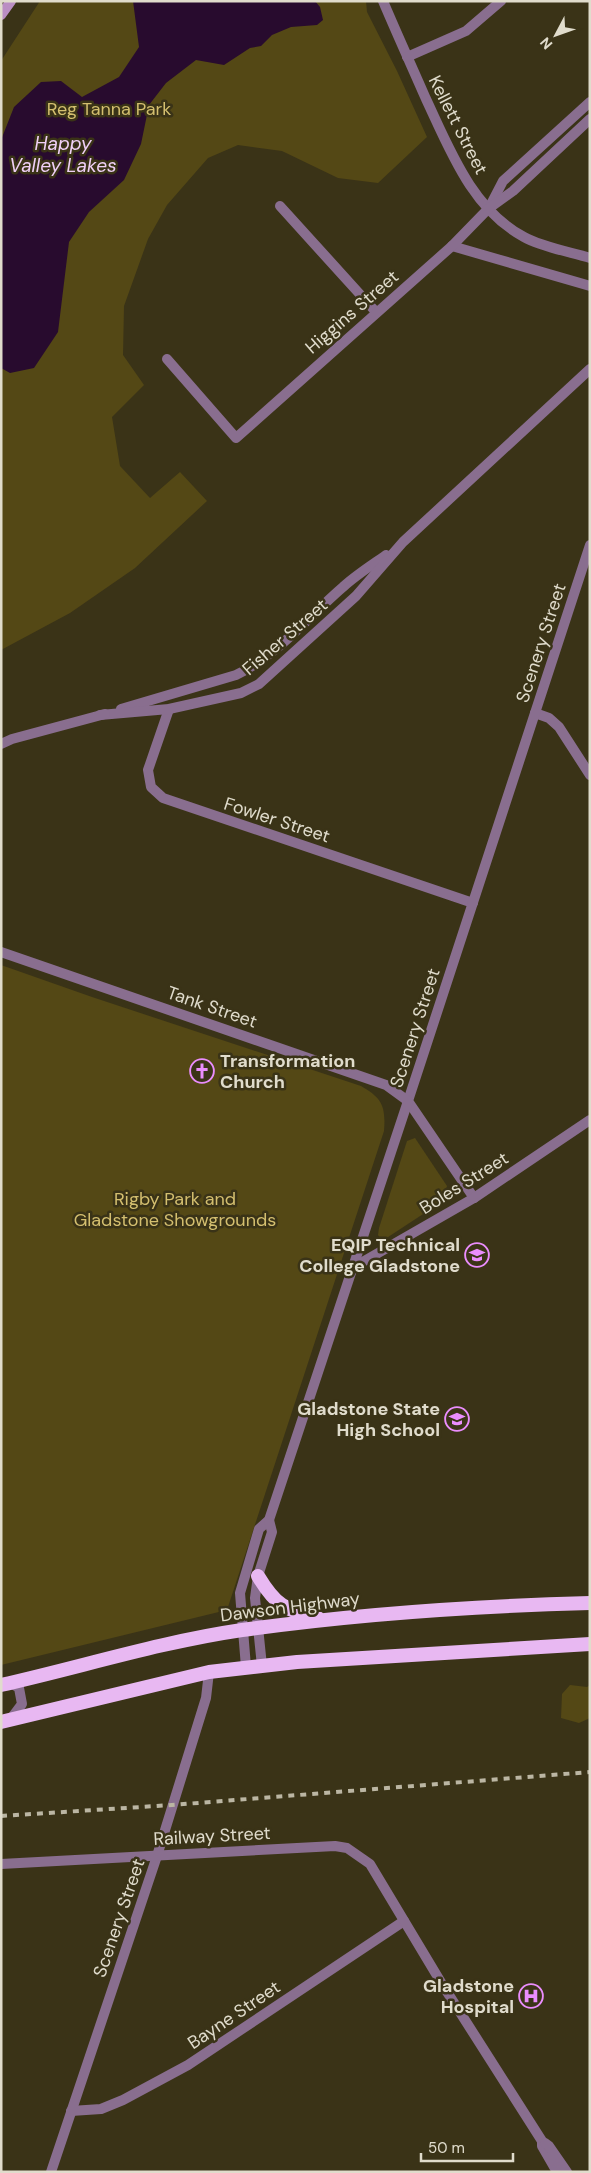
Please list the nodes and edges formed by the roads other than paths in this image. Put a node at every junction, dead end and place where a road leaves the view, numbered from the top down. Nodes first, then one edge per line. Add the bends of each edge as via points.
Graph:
1 (11, 1) edge
2 (383, 1) edge
3 (501, 1) edge
4 (1, 15) edge
5 (407, 57) junction
6 (590, 102) edge
7 (590, 119) edge
8 (280, 206) dead end
9 (488, 209) junction
10 (452, 246) junction
11 (590, 258) edge
12 (590, 286) edge
13 (376, 312) junction
14 (167, 359) dead end
15 (590, 369) edge
16 (403, 542) junction
17 (590, 546) edge
18 (169, 709) junction
19 (535, 712) junction
20 (100, 715) junction
21 (1, 744) edge
22 (590, 775) edge
23 (473, 903) junction
24 (1, 952) edge
25 (408, 1101) junction
26 (590, 1120) edge
27 (474, 1198) junction
28 (352, 1268) junction
29 (269, 1520) junction
30 (258, 1576) junction
31 (590, 1603) edge
32 (325, 1620) junction
33 (257, 1629) junction
34 (242, 1630) junction
35 (590, 1644) edge
36 (262, 1666) junction
37 (246, 1667) junction
38 (209, 1672) junction
39 (6, 1684) edge
40 (6, 1721) edge
41 (157, 1856) junction
42 (1, 1864) edge
43 (404, 1921) junction
44 (71, 2111) junction
45 (542, 2141) junction
46 (51, 2172) edge
47 (557, 2172) edge
48 (567, 2172) edge

1 - 4 main road
2 - 5 street, Kellett Street
3 - 5 street via 466,31
5 - 9 street, Kellett Street via 462,174
6 - 9 street, Higgins Street via 503,181
7 - 9 street, Higgins Street via 513,191
8 - 13 street
9 - 10 street, Higgins Street
9 - 11 street, Kellett Street via 526,238
10 - 12 street
10 - 13 street, Higgins Street
13 - 14 street, Higgins Street via 236,438
15 - 16 street, Fisher Street
16 - 18 street, Fisher Street via 356,596 259,684 241,693
16 - 20 street, Fisher Street via 344,586 254,666
17 - 19 street, Scenery Street
18 - 20 street, Fisher Street
18 - 23 street, Fowler Street via 148,770 151,787 163,798
19 - 22 street via 549,718 559,728
19 - 23 street, Scenery Street
20 - 21 street, Fisher Street
23 - 25 street, Scenery Street
24 - 25 street, Tank Street via 386,1085
25 - 27 street, Tank Street
25 - 28 street, Scenery Street
26 - 27 street, Boles Street
27 - 28 street, Boles Street
28 - 29 street, Scenery Street
29 - 30 street, Scenery Street via 272,1532
29 - 34 street, Scenery Street via 259,1529 243,1578 239,1598
30 - 32 highway via 269,1594 284,1608
30 - 33 street, Scenery Street via 255,1598
31 - 32 highway, Dawson Highway via 423,1611
32 - 33 highway, Dawson Highway
33 - 34 highway, Dawson Highway
33 - 36 street, Scenery Street
34 - 37 street, Scenery Street
34 - 39 highway, Dawson Highway via 97,1660
35 - 36 highway
36 - 37 highway
37 - 38 highway
38 - 40 highway
38 - 41 street, Scenery Street via 206,1698
39 - 40 street via 19,1688 22,1704
41 - 42 street, Railway Street
41 - 43 street, Railway Street via 335,1846 347,1848 370,1864
41 - 44 street, Scenery Street
43 - 44 street, Bayne Street via 188,2065 101,2109
43 - 45 street
44 - 46 street, Scenery Street
45 - 47 street
45 - 48 street

